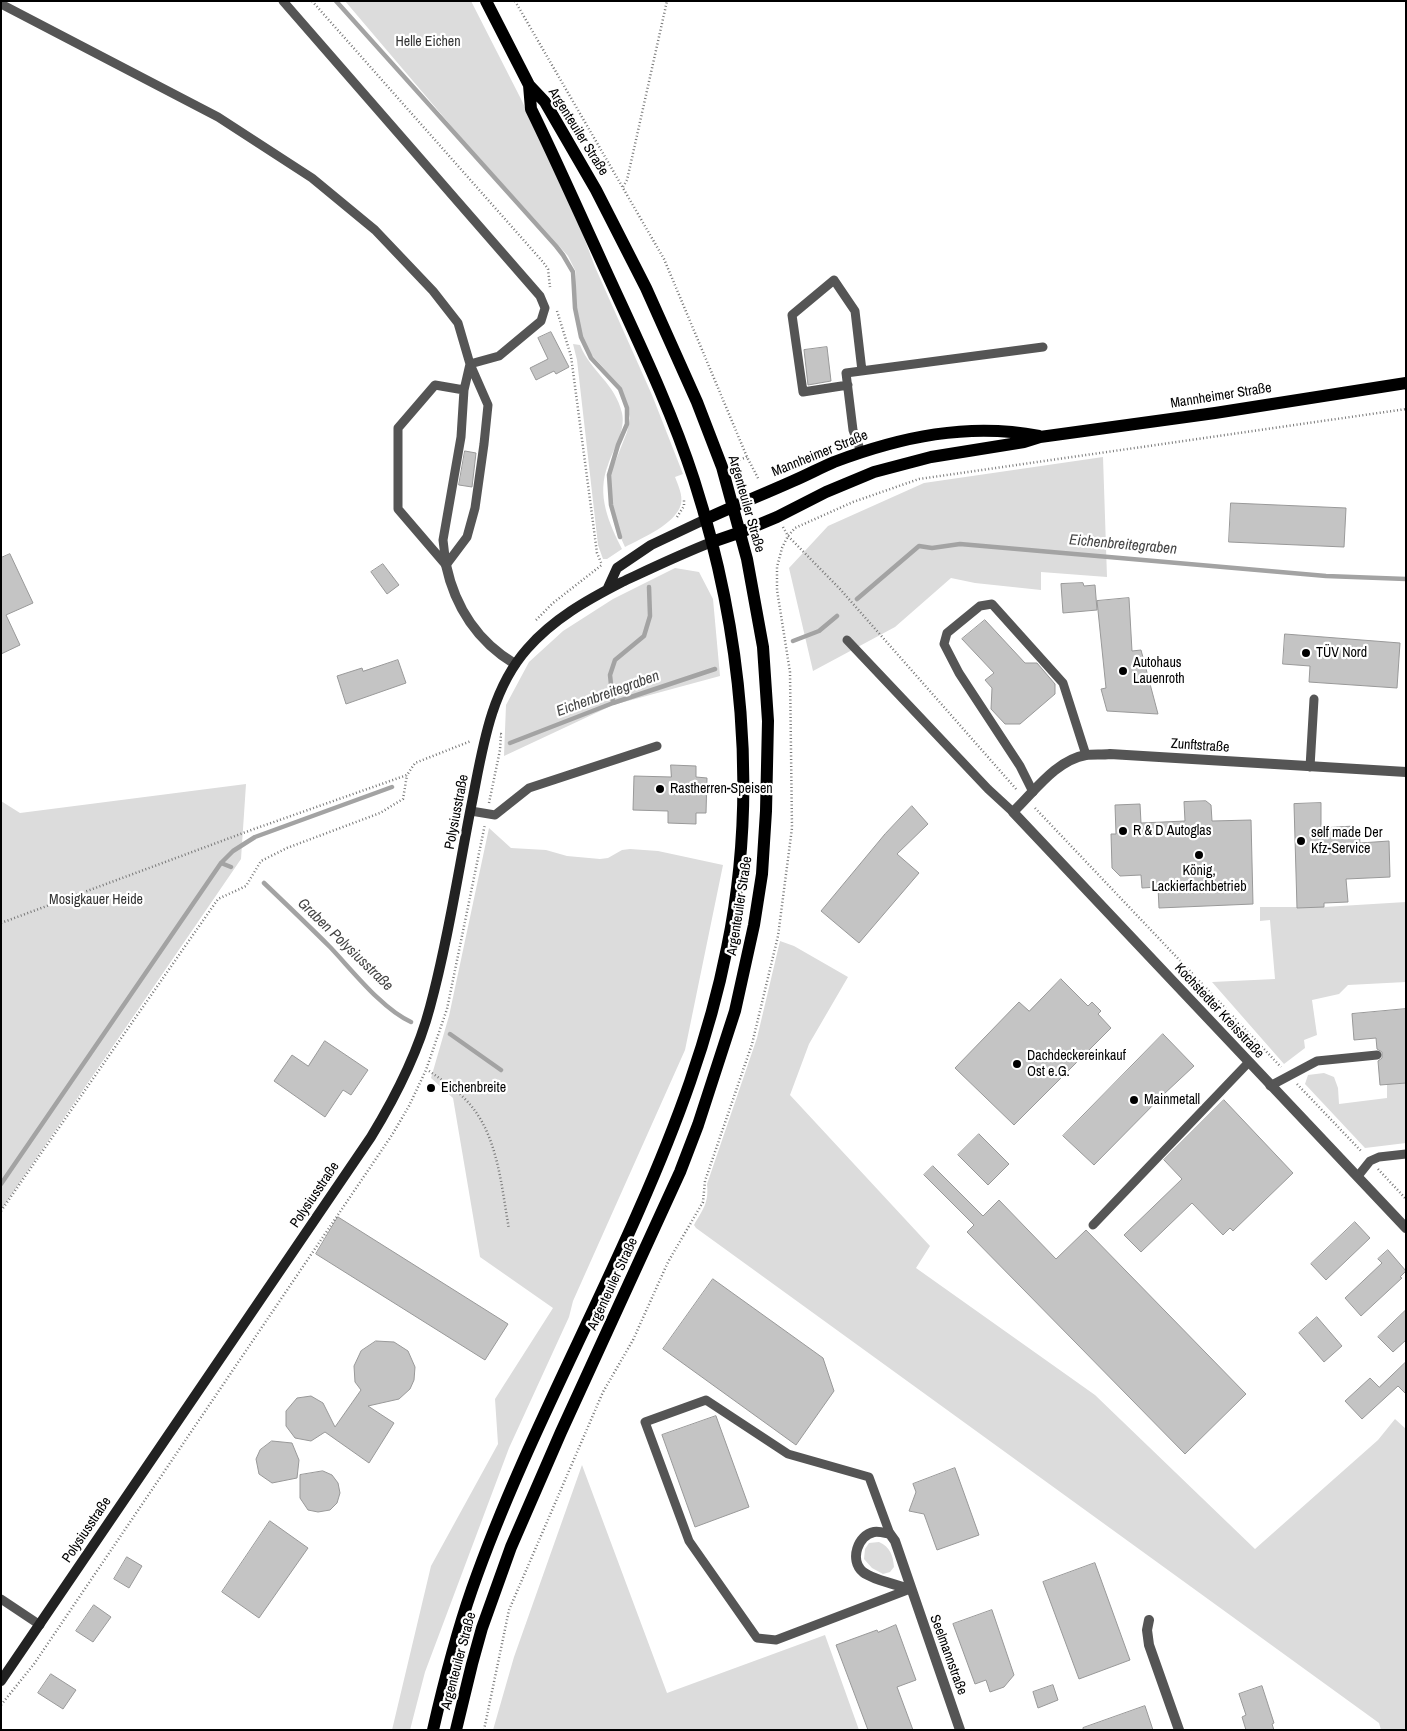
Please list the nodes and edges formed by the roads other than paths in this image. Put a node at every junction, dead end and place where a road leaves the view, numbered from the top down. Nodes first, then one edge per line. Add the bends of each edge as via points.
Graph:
1 (283, 1) edge
2 (486, 1) edge
3 (1, 4) edge
4 (529, 84) junction
5 (1043, 346) dead end
6 (470, 364) junction
7 (862, 371) junction
8 (1406, 383) edge
9 (848, 385) junction
10 (464, 390) junction
11 (1040, 437) junction
12 (861, 452) junction
13 (734, 506) junction
14 (706, 519) junction
15 (741, 532) junction
16 (712, 542) junction
17 (446, 565) junction
18 (607, 590) junction
19 (847, 640) dead end
20 (515, 664) junction
21 (1314, 699) dead end
22 (657, 746) dead end
23 (1086, 755) junction
24 (1310, 767) junction
25 (1406, 772) edge
26 (1030, 796) junction
27 (471, 811) junction
28 (1013, 812) junction
29 (1377, 1055) dead end
30 (1248, 1063) junction
31 (1270, 1086) junction
32 (1406, 1154) edge
33 (1358, 1176) junction
34 (1093, 1225) dead end
35 (1406, 1228) edge
36 (890, 1534) junction
37 (910, 1589) junction
38 (1, 1599) edge
39 (1149, 1620) dead end
40 (40, 1625) junction
41 (1, 1680) edge
42 (433, 1730) edge
43 (456, 1730) edge
44 (960, 1730) edge
45 (1179, 1730) edge

1 - 6 lane via 540,296 546,308 541,322 499,356
2 - 4 main road, Argenteuiler Straße
3 - 6 lane via 218,117 312,178 375,230 433,290 458,323
4 - 13 main road, Argenteuiler Straße via 545,102 575,153 643,281 697,402
4 - 14 main road, Argenteuiler Straße via 531,109 662,394
5 - 7 lane
6 - 10 lane
6 - 17 lane via 488,405 484,444 475,508 467,537
7 - 9 lane via 846,373
7 - 9 lane via 854,311 834,280 792,315 803,392
8 - 11 main road, Mannheimer Straße
9 - 12 lane via 853,430
10 - 17 lane via 461,438 443,540
10 - 17 lane via 435,385 398,428 398,509
11 - 12 main road, Mannheimer Straße via 985,430 953,432
11 - 15 main road, Mannheimer Straße via 931,457 874,472
12 - 13 main road, Mannheimer Straße
13 - 14 main road, Mannheimer Straße
13 - 15 main road, Argenteuiler Straße
14 - 16 main road, Argenteuiler Straße
14 - 18 street via 651,545 617,568
15 - 16 main road, Mannheimer Straße
15 - 43 main road, Argenteuiler Straße via 763,647 768,721 762,874 735,1011 680,1172 511,1547 477,1646
16 - 18 street, Polysiusstraße
16 - 42 main road, Argenteuiler Straße via 734,655 744,780 737,890 727,949 710,1018 671,1136 494,1530 454,1648
17 - 20 street via 465,616 492,649
18 - 20 street, Polysiusstraße via 560,617
19 - 28 lane
20 - 27 street, Polysiusstraße via 494,707
21 - 24 lane
22 - 27 lane via 529,788 495,816
23 - 24 street, Zunftstraße
23 - 26 street, Zunftstraße via 1068,761
23 - 26 lane via 1063,683 992,604 980,606 947,633 944,644 959,673 1020,766
24 - 25 street, Zunftstraße
26 - 28 street, Zunftstraße
27 - 40 street, Polysiusstraße via 430,1008 411,1062 385,1113
28 - 30 street, Kochstedter Kreisstraße
29 - 31 lane via 1317,1061
30 - 31 street, Kochstedter Kreisstraße
30 - 34 lane
31 - 33 street, Kochstedter Kreisstraße
32 - 33 lane via 1370,1161
33 - 35 street, Kochstedter Kreisstraße
36 - 37 street, Seelmannstraße
36 - 37 street via 876,1531 866,1535 859,1544 856,1558 862,1571
36 - 37 lane via 869,1476 788,1454 706,1400 645,1422 689,1541 757,1638 776,1640
37 - 44 street, Seelmannstraße
38 - 40 lane
39 - 45 street via 1149,1645
40 - 41 street, Polysiusstraße

